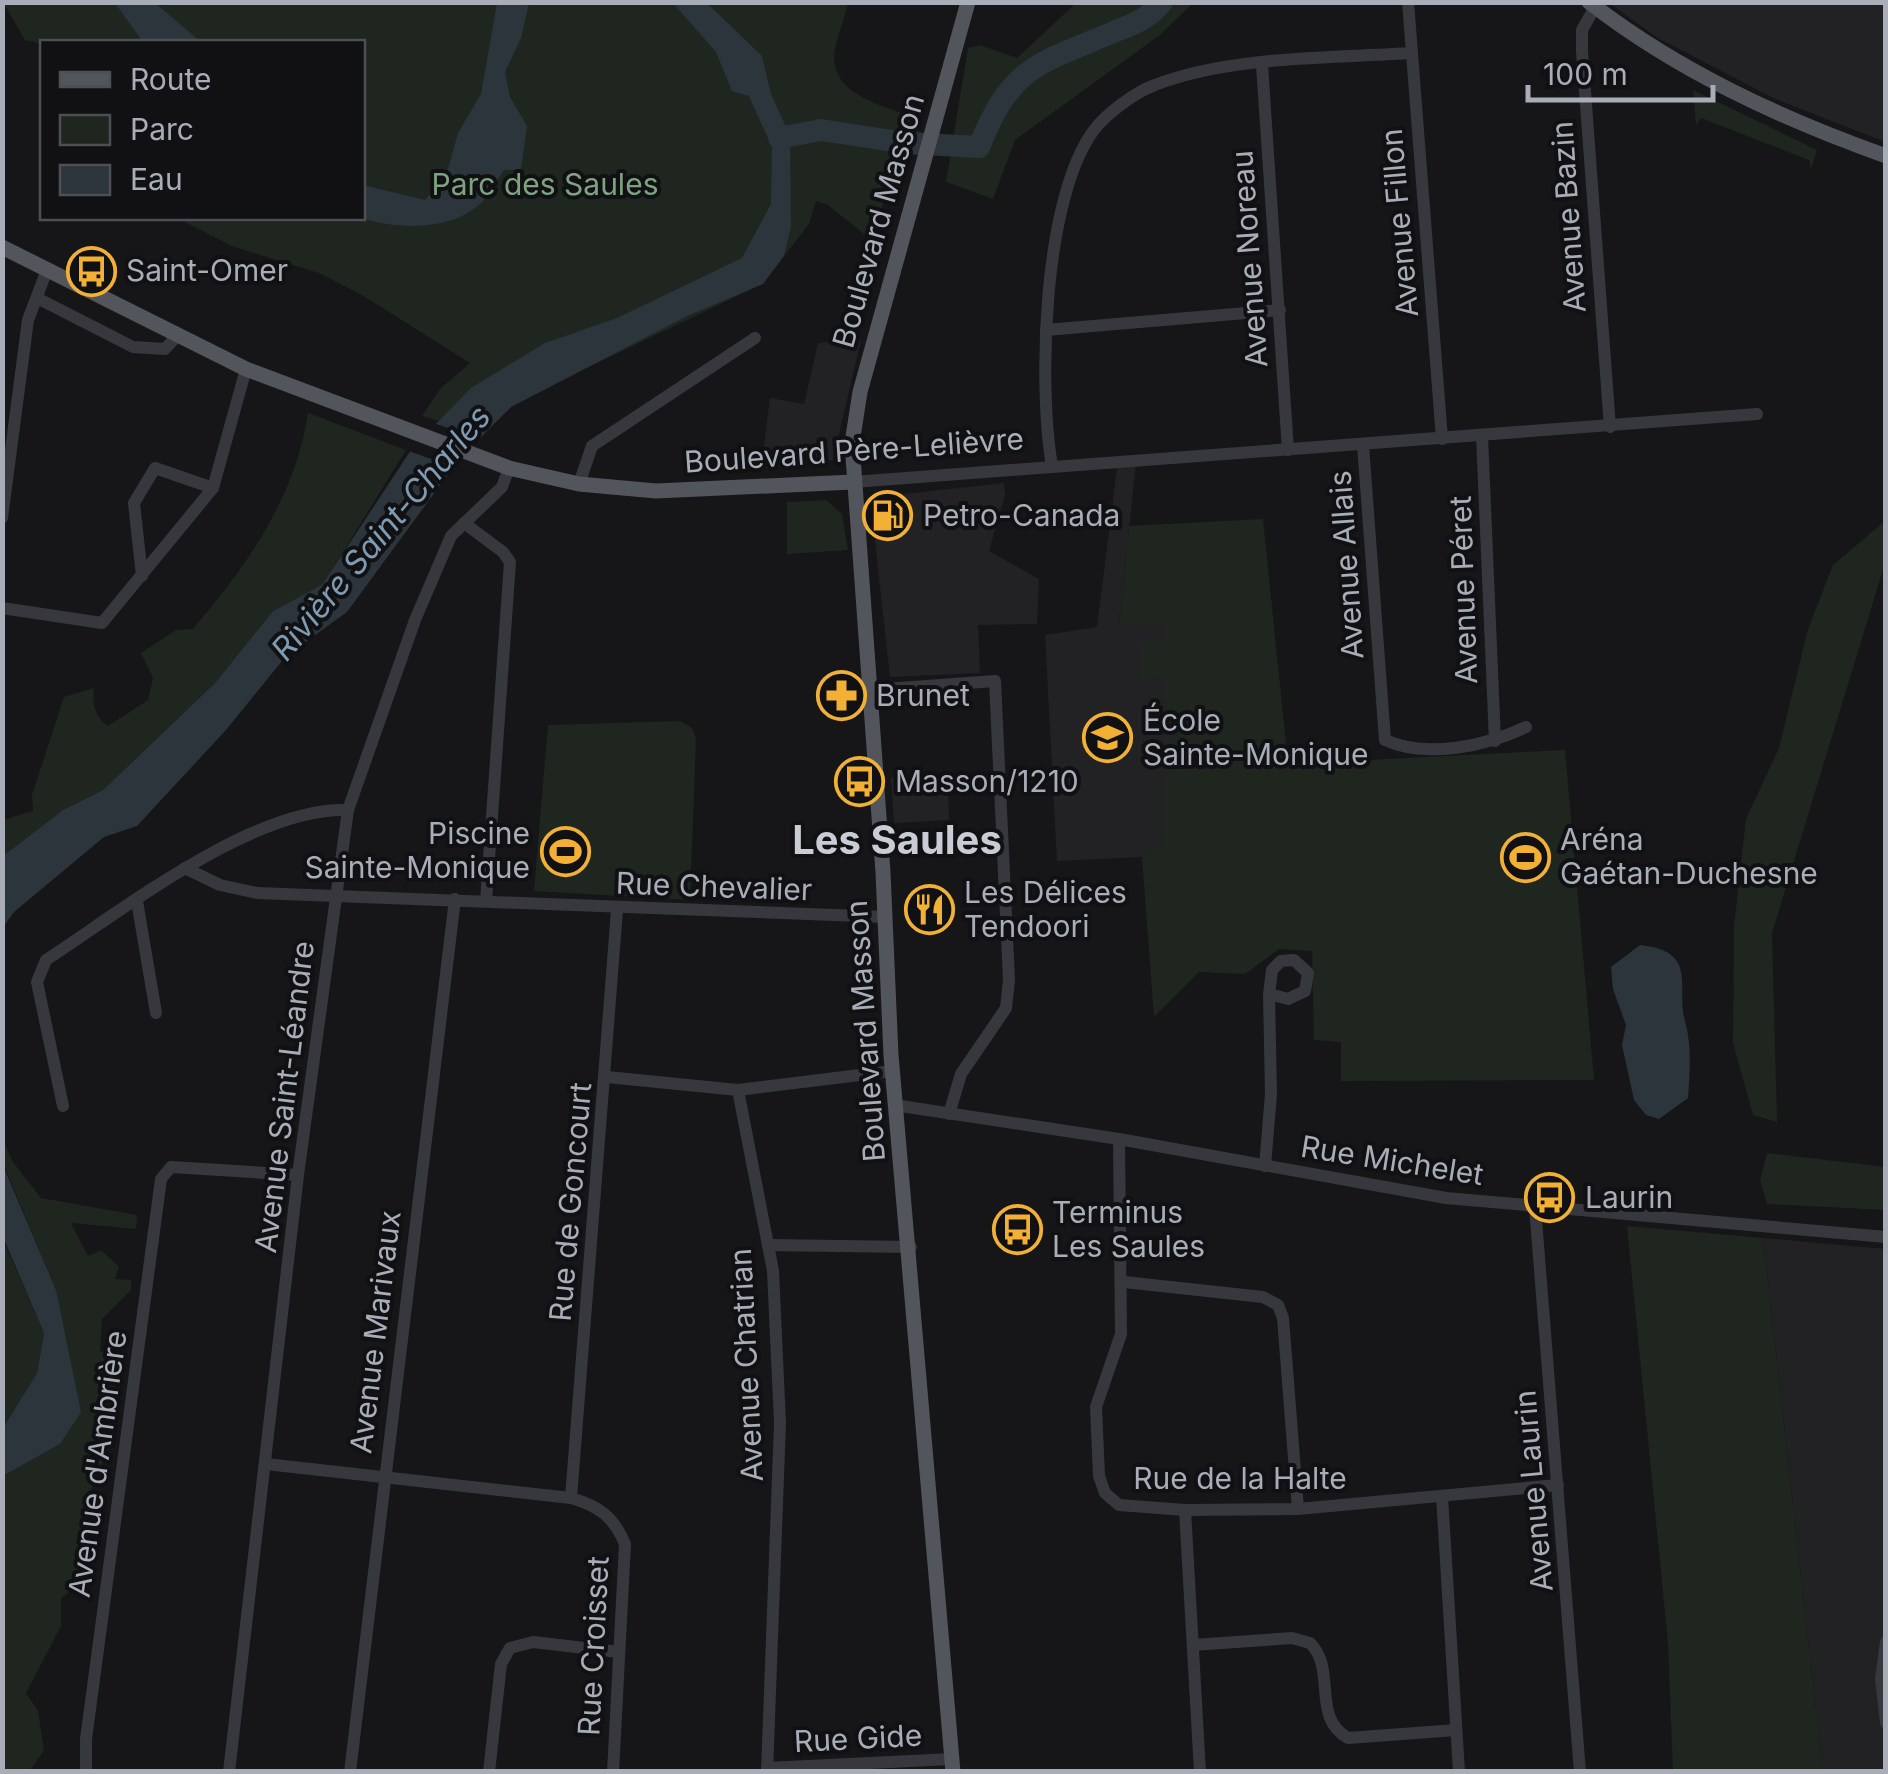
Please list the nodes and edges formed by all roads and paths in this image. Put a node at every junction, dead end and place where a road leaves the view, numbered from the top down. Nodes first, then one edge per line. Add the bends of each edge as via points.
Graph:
1 (968, 2) edge
2 (1408, 2) edge
3 (1592, 5) edge
4 (1412, 53) junction
5 (1262, 65) junction
6 (1886, 156) edge
7 (2, 247) edge
8 (47, 270) junction
9 (37, 298) junction
10 (1280, 310) junction
11 (1046, 330) junction
12 (177, 336) junction
13 (755, 338) dead end
14 (246, 369) junction
15 (1757, 414) dead end
16 (1610, 427) junction
17 (1482, 436) junction
18 (1442, 439) junction
19 (1363, 446) junction
20 (1288, 450) junction
21 (1052, 466) junction
22 (509, 468) junction
23 (853, 482) junction
24 (579, 484) junction
25 (214, 488) junction
26 (2, 518) edge
27 (464, 523) junction
28 (142, 576) junction
29 (2, 608) edge
30 (870, 690) junction
31 (1526, 727) dead end
32 (1495, 741) junction
33 (348, 810) junction
34 (186, 868) junction
35 (336, 896) junction
36 (455, 899) junction
37 (137, 901) junction
38 (486, 902) junction
39 (617, 910) junction
40 (886, 917) junction
41 (1269, 994) dead end
42 (156, 1013) dead end
43 (892, 1071) junction
44 (607, 1077) junction
45 (738, 1090) junction
46 (894, 1105) junction
47 (62, 1106) dead end
48 (949, 1114) junction
49 (1119, 1139) junction
50 (1265, 1166) junction
51 (298, 1175) junction
52 (1534, 1207) junction
53 (1886, 1236) edge
54 (768, 1246) junction
55 (911, 1247) junction
56 (1124, 1282) junction
57 (266, 1464) junction
58 (383, 1480) junction
59 (1558, 1485) junction
60 (1442, 1496) junction
61 (571, 1498) junction
62 (1298, 1508) junction
63 (1185, 1510) junction
64 (1886, 1642) edge
65 (1192, 1644) junction
66 (619, 1652) junction
67 (1886, 1723) edge
68 (1456, 1730) junction
69 (953, 1765) edge
70 (767, 1770) edge
71 (86, 1772) edge
72 (229, 1772) edge
73 (350, 1772) edge
74 (488, 1772) edge
75 (614, 1772) edge
76 (1200, 1772) edge
77 (1459, 1772) edge
78 (1580, 1772) edge

1 - 23 main road, Boulevard Masson via 860,392
2 - 4 street, Avenue Fillon
3 - 6 main road via 1724,88
3 - 16 street, Avenue Bazin via 1582,51
4 - 5 street
4 - 18 street, Avenue Fillon
5 - 10 street, Avenue Noreau
5 - 11 street via 1208,70 1152,86 1094,130 1069,182
7 - 8 main road, Boulevard Père-Lelièvre
8 - 9 street
8 - 12 main road, Boulevard Père-Lelièvre
9 - 12 street via 133,346 165,349
9 - 26 street via 28,320
10 - 11 street
10 - 20 street, Avenue Noreau
11 - 21 street
12 - 14 main road, Boulevard Père-Lelièvre
13 - 24 street via 592,446
14 - 22 main road, Boulevard Père-Lelièvre
14 - 25 street
15 - 16 street, Boulevard Père-Lelièvre
16 - 17 street, Boulevard Père-Lelièvre
17 - 18 street, Boulevard Père-Lelièvre
17 - 32 street, Avenue Péret
18 - 19 street, Boulevard Père-Lelièvre
19 - 20 street, Boulevard Père-Lelièvre
19 - 32 street, Avenue Allais via 1385,740 1400,747
20 - 21 street, Boulevard Père-Lelièvre
21 - 23 street, Boulevard Père-Lelièvre
22 - 24 main road, Boulevard Père-Lelièvre
22 - 27 street, Avenue Saint-Léandre via 502,487
23 - 24 main road, Boulevard Père-Lelièvre via 656,491
23 - 30 main road, Boulevard Masson
25 - 28 street
25 - 28 street via 155,468 134,504
27 - 33 street, Avenue Saint-Léandre via 451,536 415,620
27 - 38 street via 510,562
28 - 29 street via 102,623
30 - 40 main road, Boulevard Masson
30 - 48 street via 996,681 1006,1008 961,1074
31 - 32 street
33 - 34 street via 298,817
33 - 35 street, Avenue Saint-Léandre
34 - 35 street, Rue Chevalier via 238,890
34 - 37 street
35 - 36 street, Rue Chevalier
35 - 51 street, Avenue Saint-Léandre
36 - 38 street, Rue Chevalier
36 - 58 street, Avenue Marivaux
37 - 42 street
37 - 47 street via 46,960 37,974
38 - 39 street, Rue Chevalier
39 - 40 street, Rue Chevalier
39 - 44 street, Rue de Goncourt
40 - 43 main road, Boulevard Masson
41 - 50 street
43 - 45 street
43 - 46 main road, Boulevard Masson
44 - 45 street
44 - 61 street, Rue de Goncourt
45 - 54 street, Avenue Chatrian
46 - 48 street, Rue Michelet
46 - 55 main road, Boulevard Masson
48 - 49 street, Rue Michelet
49 - 50 street, Rue Michelet
49 - 56 street, Rue de la Halte
50 - 52 street, Rue Michelet
51 - 57 street, Avenue Saint-Léandre
51 - 71 street, Avenue d'Ambrière via 171,1167 161,1179
52 - 53 street, Rue Michelet
52 - 59 street, Avenue Laurin
54 - 55 street
54 - 70 street, Avenue Chatrian via 780,1424
55 - 69 main road, Boulevard Masson
56 - 62 street via 1263,1297 1278,1305
56 - 63 street, Rue de la Halte via 1121,1334 1096,1406 1099,1476 1119,1505
57 - 58 street, Rue Croisset
57 - 72 street, Avenue Saint-Léandre
58 - 61 street, Rue Croisset
58 - 73 street, Avenue Marivaux
59 - 60 street, Rue de la Halte
59 - 78 street, Avenue Laurin
60 - 62 street, Rue de la Halte
60 - 68 street
61 - 66 street, Rue Croisset via 596,1506 617,1525 625,1544
62 - 63 street, Rue de la Halte
63 - 65 street
64 - 67 street
65 - 68 street via 1292,1638 1310,1643 1322,1661 1328,1720 1348,1738
65 - 76 street
66 - 74 street via 534,1642 510,1648 500,1664
66 - 75 street, Rue Croisset
68 - 77 street
69 - 70 street, Rue Gide

